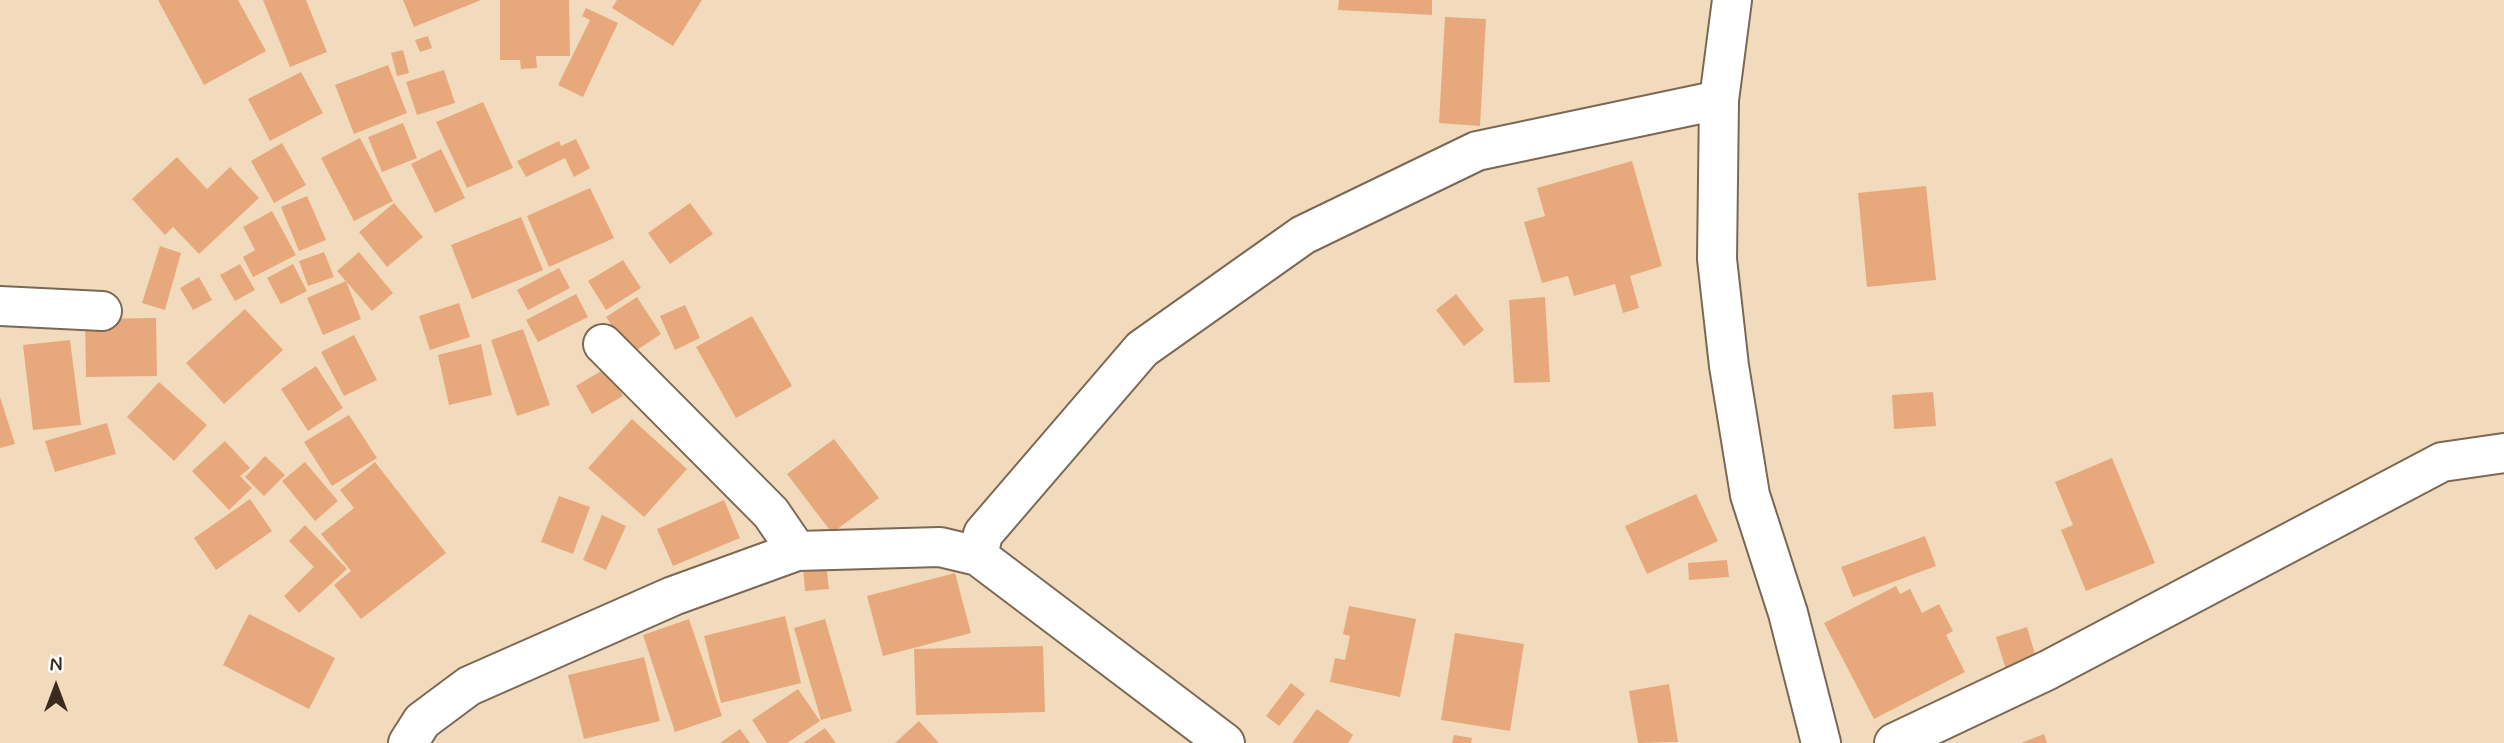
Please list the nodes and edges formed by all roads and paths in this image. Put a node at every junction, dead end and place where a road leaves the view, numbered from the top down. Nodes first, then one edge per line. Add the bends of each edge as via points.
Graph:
1 (1732, 0) edge
2 (1719, 100) junction
3 (0, 306) edge
4 (102, 311) dead end
5 (603, 345) dead end
6 (2504, 453) edge
7 (797, 551) junction
8 (978, 556) junction
9 (408, 743) edge
10 (1225, 743) edge
11 (1821, 743) edge
12 (1894, 743) edge

1 - 2 street
2 - 8 street via 1477,150 1303,235 1142,349 983,534
2 - 11 street via 1717,259 1729,366 1750,495 1788,613
3 - 4 street
5 - 7 street via 771,513
6 - 12 street via 2442,462 2048,670
7 - 8 street via 940,547
7 - 9 street via 673,596 469,686 422,721
8 - 10 street

